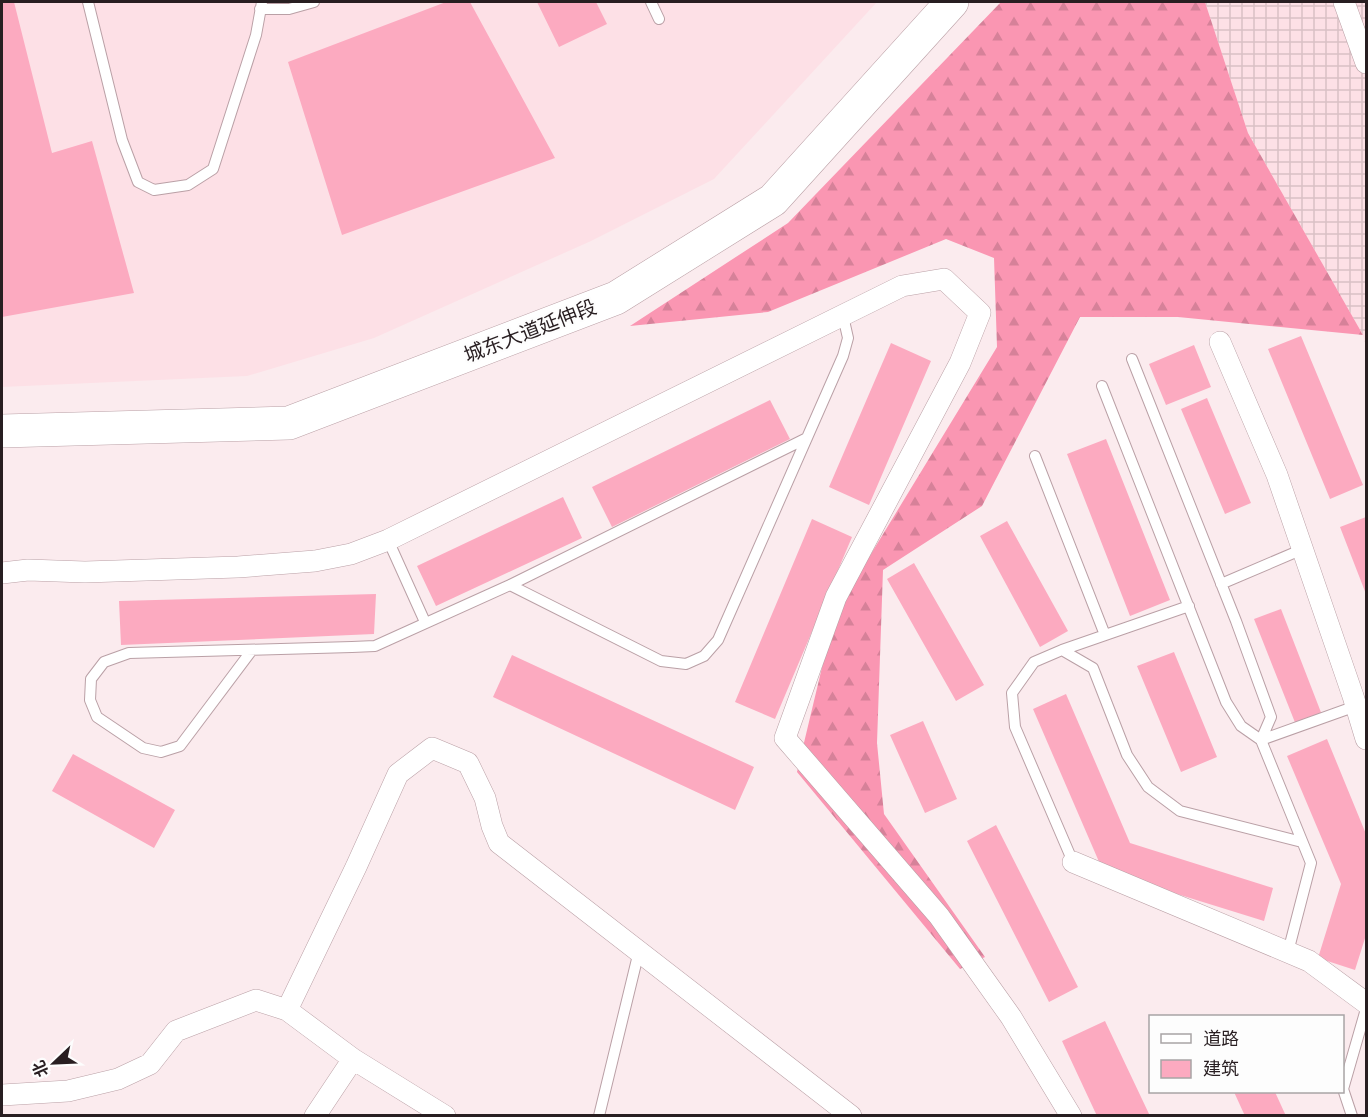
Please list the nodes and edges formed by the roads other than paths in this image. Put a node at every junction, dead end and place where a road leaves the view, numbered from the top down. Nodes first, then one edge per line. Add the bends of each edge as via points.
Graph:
1 (88, 2) edge
2 (314, 2) edge
3 (651, 2) edge
4 (927, 2) edge
5 (952, 2) edge
6 (1344, 2) edge
7 (261, 5) edge
8 (659, 19) dead end
9 (1366, 59) edge
10 (843, 316) junction
11 (1220, 342) dead end
12 (1132, 359) dead end
13 (1102, 387) dead end
14 (2, 419) edge
15 (2, 431) edge
16 (807, 438) junction
17 (1035, 456) dead end
18 (388, 540) junction
19 (1302, 549) junction
20 (2, 573) edge
21 (1221, 584) junction
22 (510, 585) junction
23 (1189, 606) junction
24 (425, 622) junction
25 (1105, 635) junction
26 (252, 650) junction
27 (1062, 650) junction
28 (1356, 706) junction
29 (1366, 739) edge
30 (1261, 740) junction
31 (1302, 842) junction
32 (1073, 862) joint
33 (639, 951) junction
34 (1288, 952) junction
35 (1366, 1003) edge
36 (1366, 1009) edge
37 (287, 1010) junction
38 (353, 1059) junction
39 (1344, 1086) edge
40 (1344, 1092) edge
41 (2, 1095) edge
42 (315, 1116) edge
43 (445, 1116) edge
44 (598, 1116) edge
45 (851, 1116) edge
46 (1071, 1116) edge
47 (1352, 1116) edge

1 - 7 lane via 123,140 138,183 154,190 188,185 213,169 256,35
2 - 7 lane via 290,9
3 - 8 lane
4 - 14 main road, 城东大道延伸段 via 767,182 594,285 282,405 122,418
5 - 15 main road, 城东大道延伸段 via 773,200 616,298 290,423
6 - 9 street
10 - 16 lane via 848,338 843,356
10 - 18 street
10 - 46 street via 902,286 944,279 980,313 960,363 836,597 785,738 939,916 1011,1017
11 - 19 street via 1276,475
12 - 21 lane
13 - 23 lane
16 - 22 lane
16 - 22 lane via 718,640 704,656 686,664 662,660
17 - 25 lane
18 - 20 street via 351,554 315,561 238,567
18 - 24 lane
19 - 21 lane
19 - 28 street
21 - 30 lane via 1271,717
22 - 24 lane
23 - 25 lane
23 - 30 lane via 1226,702 1241,726
24 - 26 lane via 375,646
25 - 27 lane
26 - 26 lane via 129,653 104,662 91,679 90,700 97,717 142,748 161,752 180,746
27 - 31 lane via 1093,668 1127,755 1148,787 1179,811
27 - 32 lane via 1034,662 1012,693 1016,727
28 - 29 street
28 - 30 lane
30 - 31 lane
31 - 34 lane via 1311,863
32 - 34 street
33 - 37 street via 499,843 485,798 468,764 432,748 398,774
33 - 44 lane
33 - 45 street
34 - 35 street via 1309,961
36 - 39 lane
37 - 38 street
37 - 41 street via 256,1000 176,1031 150,1064 118,1079 69,1091
38 - 42 street
38 - 43 street
40 - 47 lane

